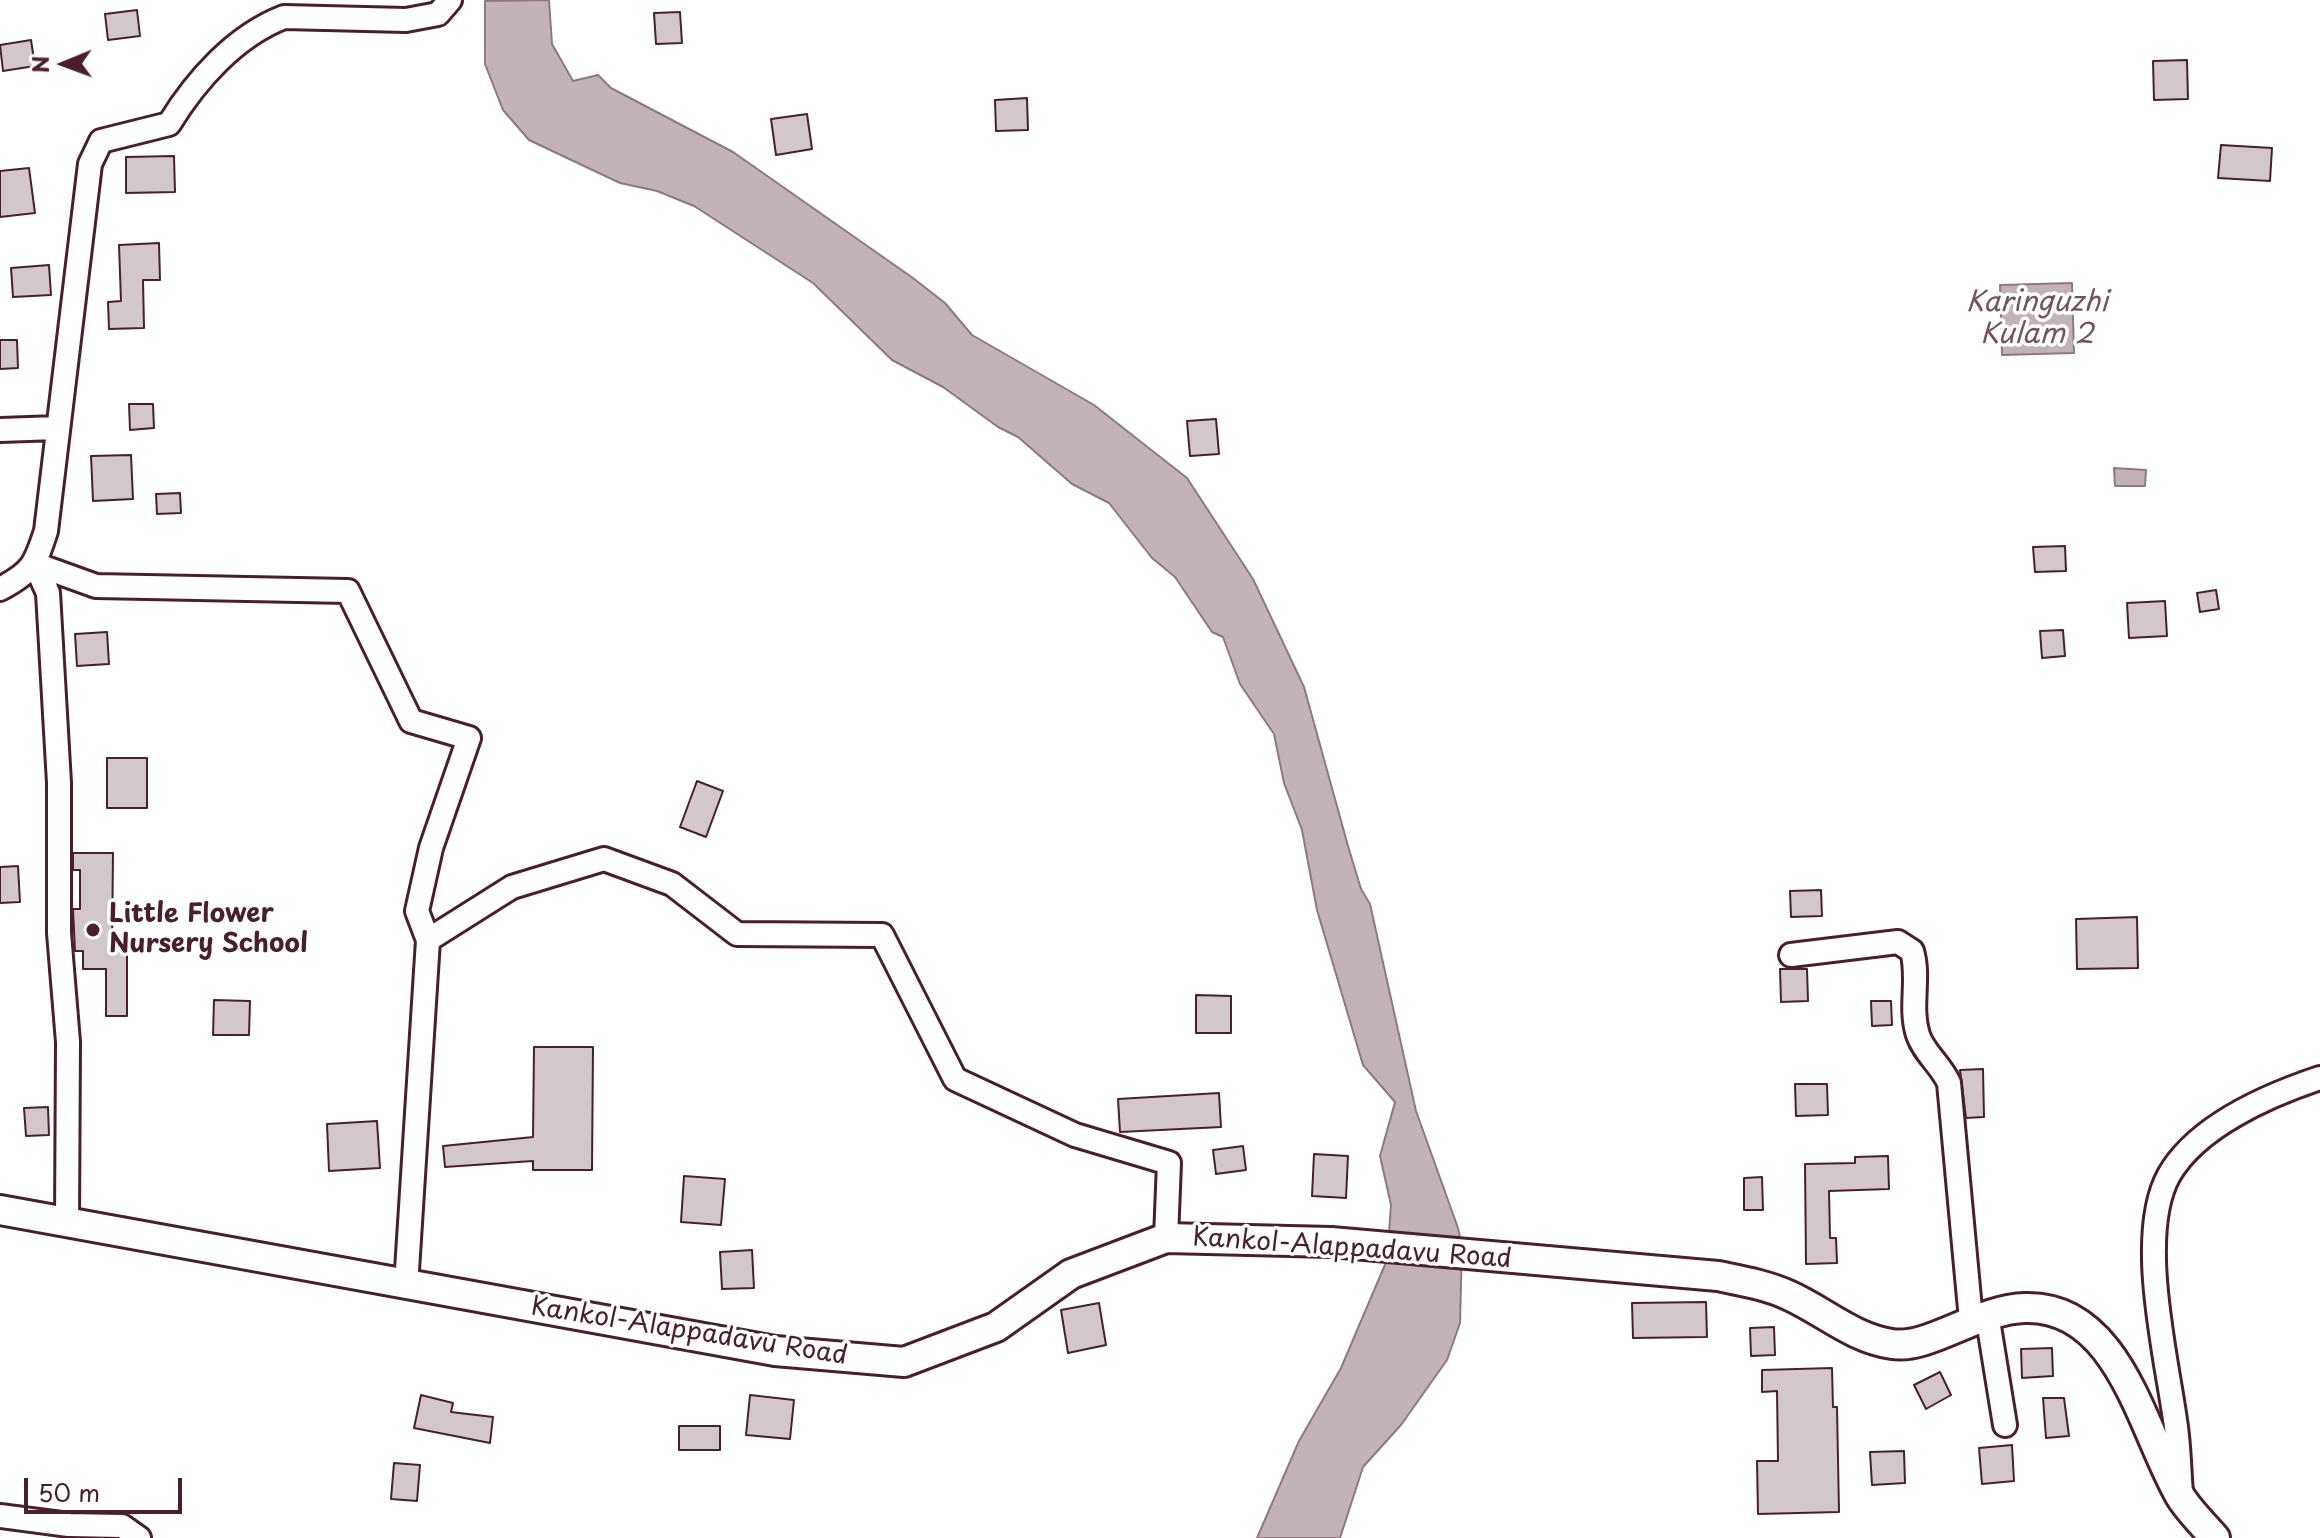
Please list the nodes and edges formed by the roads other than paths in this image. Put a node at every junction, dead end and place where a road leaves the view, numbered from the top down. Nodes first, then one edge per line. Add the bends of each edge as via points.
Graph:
1 (450, 0) edge
2 (57, 428) junction
3 (0, 430) edge
4 (35, 564) junction
5 (0, 589) edge
6 (428, 940) junction
7 (1791, 955) dead end
8 (2320, 1078) edge
9 (0, 1210) edge
10 (67, 1223) junction
11 (1166, 1238) junction
12 (406, 1286) junction
13 (1979, 1317) junction
14 (2005, 1425) dead end
15 (2182, 1498) junction
16 (0, 1516) edge
17 (139, 1538) edge
18 (2215, 1538) edge

1 - 2 street via 438,14 406,20 284,17 265,24 197,83 169,124 101,141 90,164
2 - 3 street
2 - 4 street via 46,531
4 - 5 street
4 - 6 street via 96,586 348,591 411,721 469,738 431,848 417,911
4 - 10 street via 48,593 59,783 59,933 68,1042
6 - 11 street via 512,887 604,859 672,884 737,934 882,935 955,1079 1075,1135 1169,1163
6 - 12 street
7 - 13 street via 1898,942 1912,951 1918,1034 1949,1083
8 - 15 street via 2203,1137 2170,1175 2156,1212 2154,1258
9 - 10 main road, Kankol-Alappadavu Road
10 - 12 main road, Kankol-Alappadavu Road
11 - 12 main road, Kankol-Alappadavu Road via 1071,1274 996,1327 904,1362 775,1351
11 - 13 main road, Kankol-Alappadavu Road via 1331,1242 1718,1276 1759,1284 1841,1327 1895,1345 1922,1342
13 - 14 street
13 - 15 main road, Kankol-Alappadavu Road via 2048,1307 2070,1315 2113,1356
15 - 18 main road, Kankol-Alappadavu Road
16 - 17 street via 122,1526

